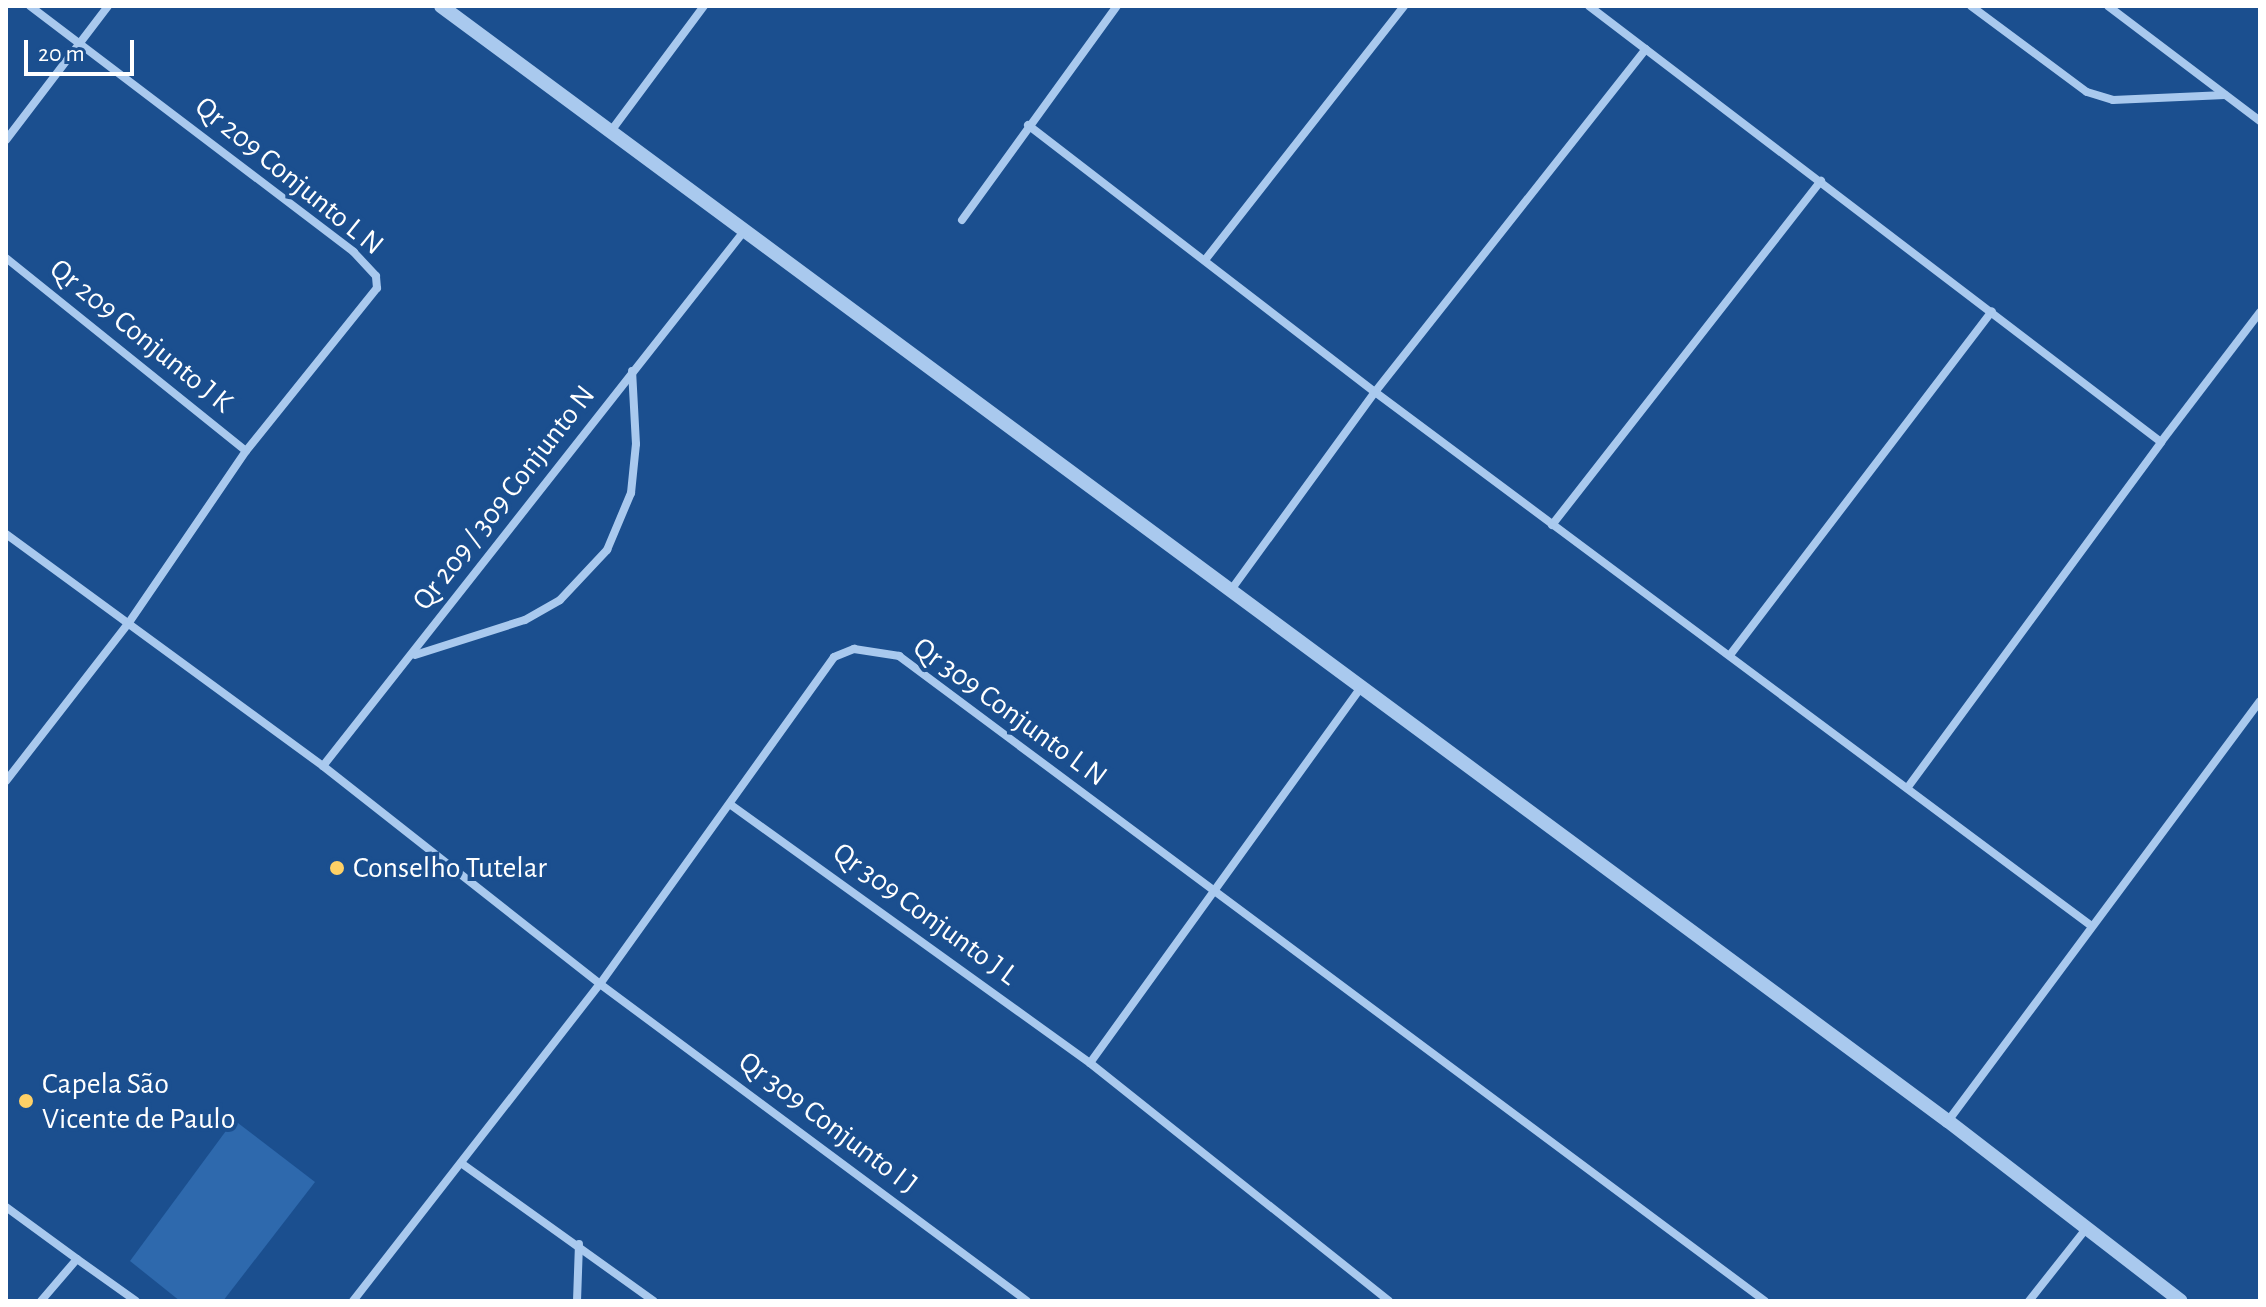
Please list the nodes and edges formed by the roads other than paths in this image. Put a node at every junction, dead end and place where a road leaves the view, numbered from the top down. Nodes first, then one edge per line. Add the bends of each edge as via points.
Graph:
1 (30, 6) edge
2 (108, 6) edge
3 (441, 6) edge
4 (705, 6) edge
5 (1117, 6) edge
6 (1404, 6) edge
7 (1589, 6) edge
8 (1971, 6) edge
9 (2108, 6) edge
10 (80, 44) junction
11 (1646, 49) junction
12 (2225, 95) junction
13 (2260, 121) edge
14 (1028, 125) junction
15 (611, 131) junction
16 (6, 140) edge
17 (1821, 181) junction
18 (962, 220) dead end
19 (745, 230) junction
20 (6, 258) edge
21 (1205, 260) junction
22 (1992, 311) junction
23 (2260, 312) edge
24 (632, 371) junction
25 (1375, 392) junction
26 (2161, 442) junction
27 (246, 451) junction
28 (1552, 525) junction
29 (6, 534) edge
30 (1231, 590) junction
31 (128, 624) junction
32 (414, 655) junction
33 (1730, 655) junction
34 (1360, 688) junction
35 (2260, 701) edge
36 (323, 766) junction
37 (6, 781) edge
38 (1908, 787) junction
39 (731, 805) junction
40 (1214, 896) junction
41 (2090, 925) junction
42 (600, 984) junction
43 (1090, 1063) junction
44 (1948, 1121) junction
45 (461, 1163) junction
46 (6, 1207) edge
47 (2085, 1230) junction
48 (579, 1244) junction
49 (77, 1259) junction
50 (41, 1301) edge
51 (136, 1301) edge
52 (353, 1301) edge
53 (577, 1301) edge
54 (654, 1301) edge
55 (1027, 1301) edge
56 (1389, 1301) edge
57 (1765, 1301) edge
58 (2029, 1301) edge
59 (2181, 1301) edge

1 - 10 street, Qr 209 Conjunto L N
2 - 10 street
3 - 15 street
4 - 15 street
5 - 14 street
6 - 21 street
7 - 11 street
8 - 12 street via 2087,92 2113,100
9 - 12 street
10 - 16 street
10 - 27 street, Qr 209 Conjunto L N via 354,252 376,276 375,295
11 - 17 street
11 - 25 street
12 - 13 street
14 - 18 street
14 - 21 street
15 - 19 street
17 - 22 street
17 - 28 street
19 - 24 street, Qr 209 / 309 Conjunto N
19 - 30 street
20 - 27 street, Qr 209 Conjunto J K
21 - 25 street
22 - 26 street
22 - 33 street
23 - 26 street
24 - 32 street, Qr 209 / 309 Conjunto N
24 - 32 street, Qr 209 / 309 Conjunto N via 636,444 631,493 607,550 560,600 525,620
25 - 28 street
25 - 30 street
26 - 38 street
27 - 31 street
28 - 33 street
29 - 31 street, Qr 309 Conjunto I J
30 - 34 street
31 - 36 street, Qr 309 Conjunto I J
31 - 37 street
32 - 36 street, Qr 209 / 309 Conjunto N
33 - 38 street
34 - 40 street
34 - 44 street
35 - 41 street
36 - 42 street, Qr 309 Conjunto I J
38 - 41 street
39 - 40 street, Qr 309 Conjunto L N via 834,657 854,649 874,650 899,656
39 - 42 street, Qr 309 Conjunto L N
39 - 43 street, Qr 309 Conjunto J L
40 - 43 street
40 - 57 street, Qr 309 Conjunto L N
41 - 44 street
42 - 45 street, Qr 309 Conjunto L N
42 - 55 street, Qr 309 Conjunto I J
43 - 56 street, Qr 309 Conjunto J L
44 - 47 street
45 - 48 street
45 - 52 street, Qr 309 Conjunto L N
46 - 49 street
47 - 58 street
47 - 59 street
48 - 53 street
48 - 54 street
49 - 50 street
49 - 51 street

